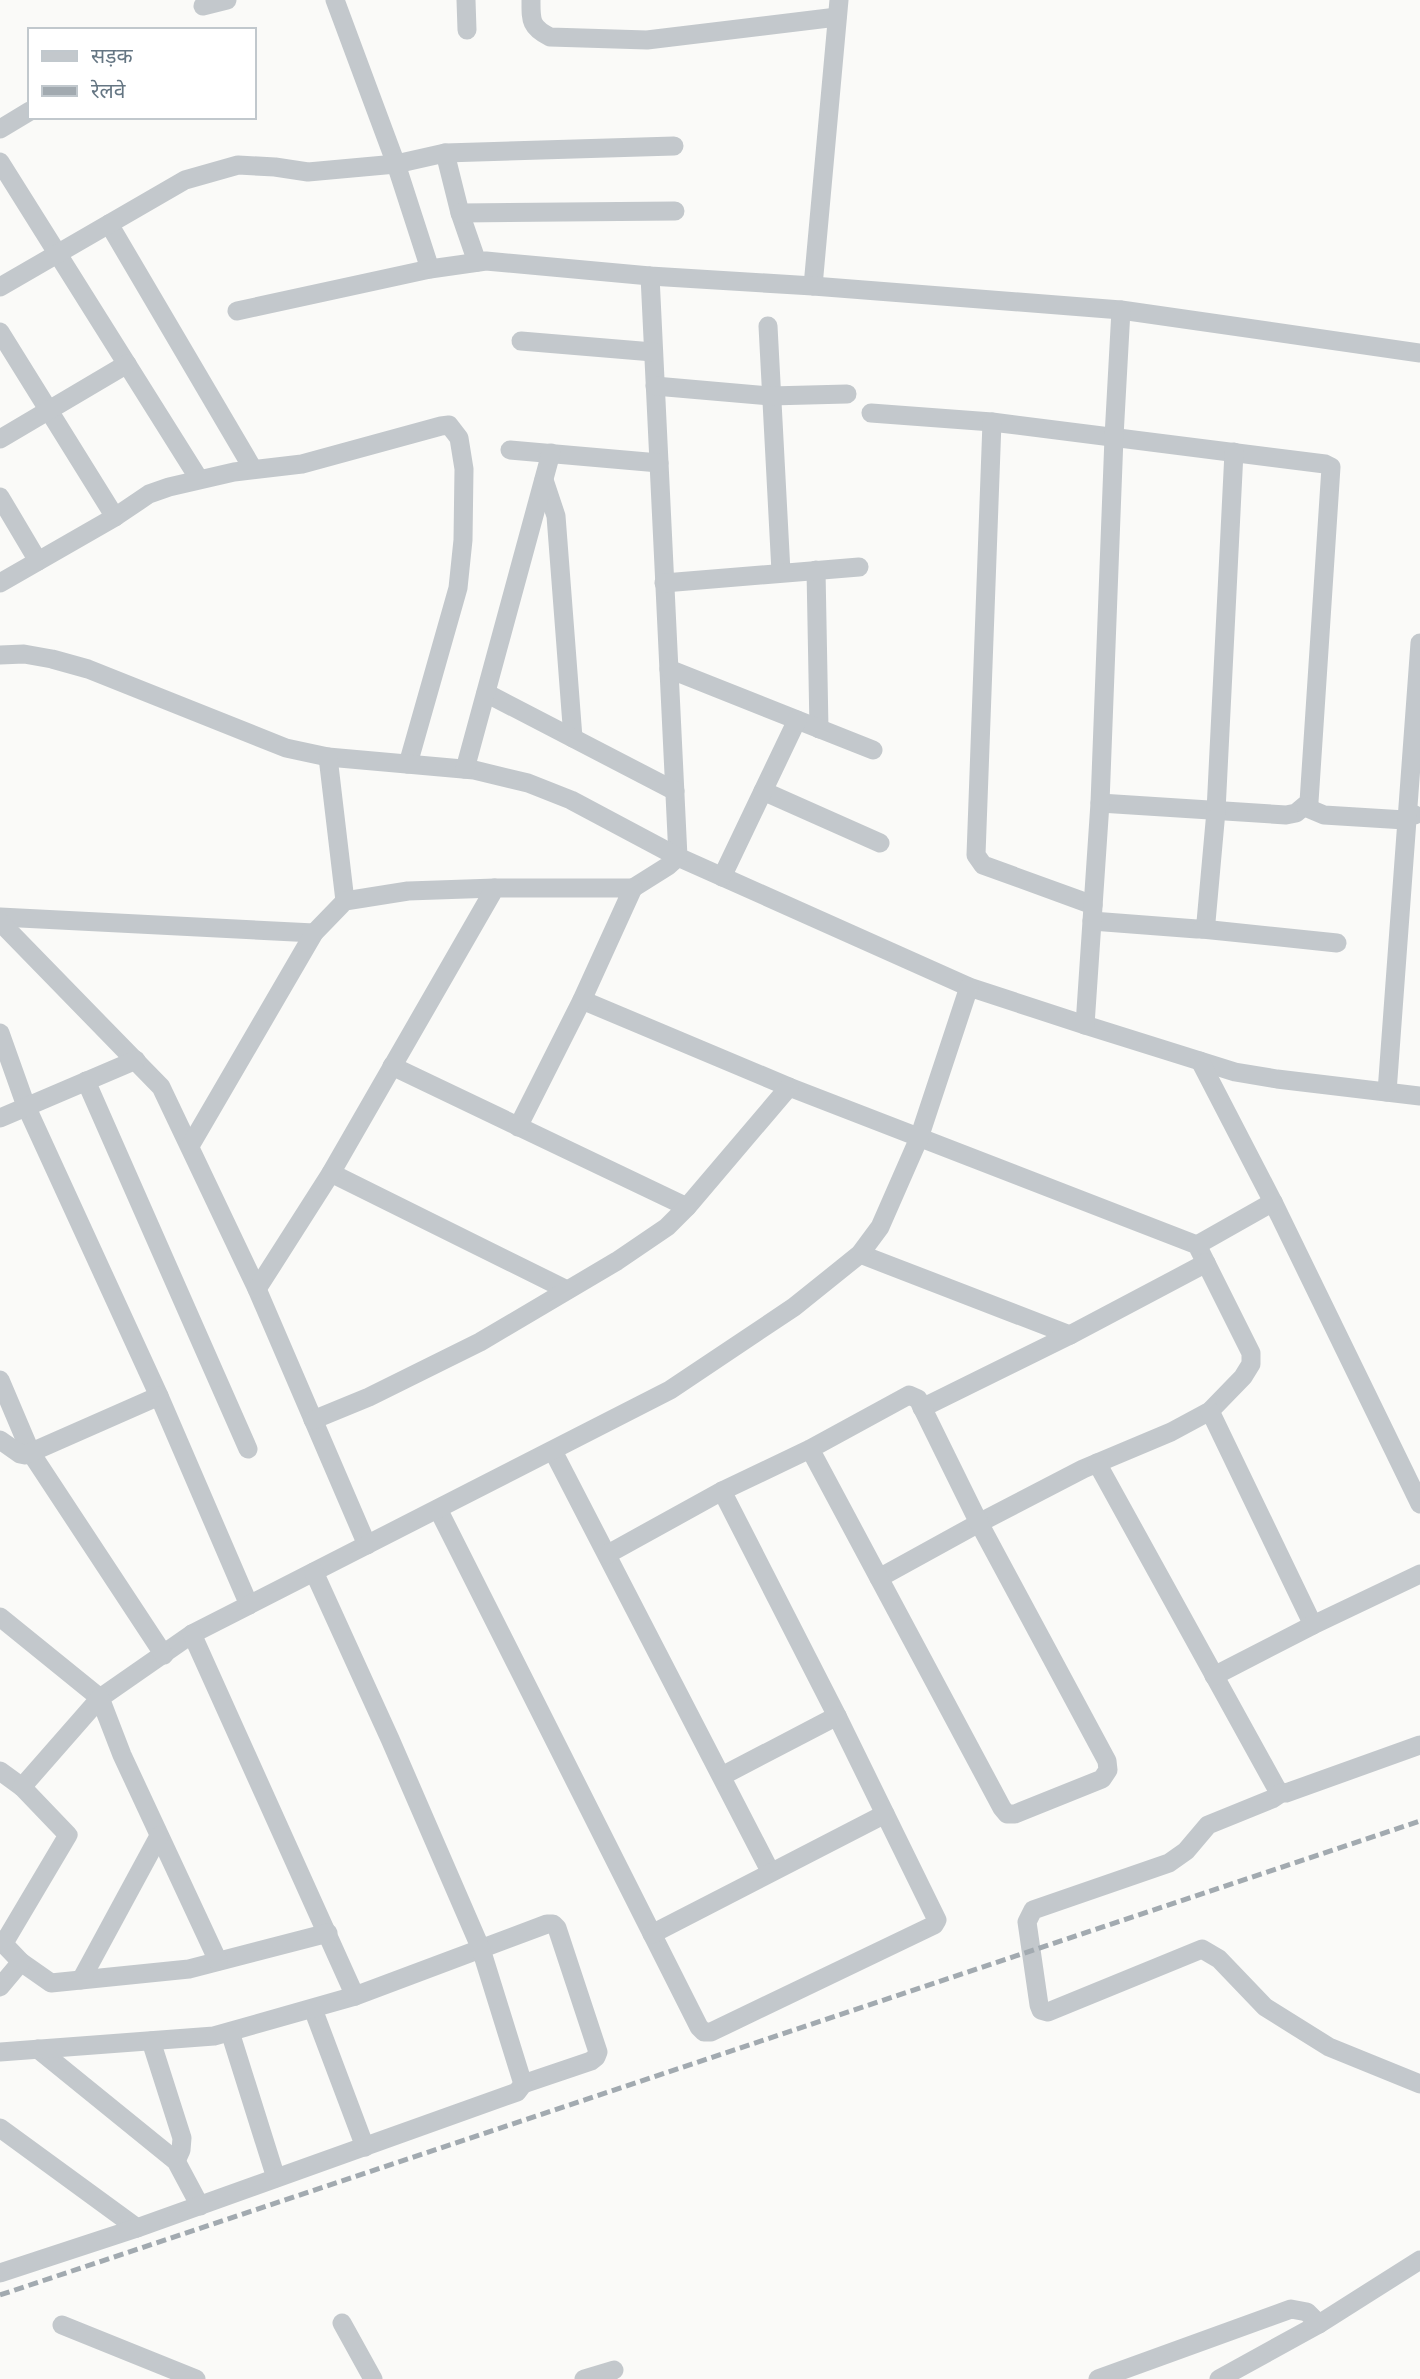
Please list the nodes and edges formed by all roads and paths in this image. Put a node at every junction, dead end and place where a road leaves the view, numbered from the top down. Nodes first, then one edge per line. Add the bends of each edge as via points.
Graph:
1 (227, 0) edge
2 (335, 0) edge
3 (466, 0) edge
4 (531, 0) edge
5 (203, 6) dead end
6 (838, 8) edge
7 (467, 30) dead end
8 (28, 112) edge
9 (0, 129) edge
10 (674, 146) dead end
11 (445, 153) junction
12 (0, 162) edge
13 (396, 164) junction
14 (675, 211) dead end
15 (460, 213) junction
16 (109, 224) junction
17 (58, 252) junction
18 (477, 262) junction
19 (430, 269) junction
20 (650, 276) junction
21 (813, 286) junction
22 (0, 287) edge
23 (1121, 310) junction
24 (237, 311) dead end
25 (768, 326) dead end
26 (0, 332) edge
27 (522, 341) dead end
28 (653, 352) junction
29 (1420, 353) edge
30 (127, 364) junction
31 (655, 386) junction
32 (847, 394) dead end
33 (770, 397) junction
34 (49, 409) junction
35 (871, 413) dead end
36 (992, 422) junction
37 (1114, 437) junction
38 (0, 439) edge
39 (510, 450) dead end
40 (1234, 452) junction
41 (551, 453) junction
42 (659, 463) junction
43 (253, 470) junction
44 (199, 479) junction
45 (544, 479) junction
46 (0, 497) edge
47 (115, 517) junction
48 (38, 561) junction
49 (859, 567) dead end
50 (816, 570) junction
51 (781, 572) junction
52 (0, 583) edge
53 (664, 583) junction
54 (1, 652) edge
55 (1420, 655) edge
56 (668, 669) junction
57 (486, 693) junction
58 (797, 720) junction
59 (819, 729) junction
60 (573, 738) junction
61 (873, 751) dead end
62 (328, 757) junction
63 (408, 764) junction
64 (465, 769) junction
65 (675, 791) junction
66 (763, 791) junction
67 (1100, 803) junction
68 (1305, 807) junction
69 (1216, 811) junction
70 (1414, 815) edge
71 (880, 843) dead end
72 (678, 857) junction
73 (722, 877) junction
74 (495, 888) junction
75 (633, 888) junction
76 (345, 901) junction
77 (1093, 913) junction
78 (0, 917) edge
79 (0, 922) edge
80 (1202, 929) junction
81 (314, 933) junction
82 (1337, 943) dead end
83 (969, 987) junction
84 (583, 1000) junction
85 (1085, 1025) junction
86 (0, 1033) edge
87 (136, 1060) junction
88 (1200, 1061) junction
89 (392, 1066) junction
90 (86, 1081) junction
91 (789, 1087) junction
92 (1387, 1093) junction
93 (1420, 1096) edge
94 (26, 1106) junction
95 (0, 1118) edge
96 (518, 1127) junction
97 (919, 1138) junction
98 (190, 1146) junction
99 (331, 1173) junction
100 (1273, 1202) junction
101 (687, 1208) junction
102 (860, 1254) junction
103 (1202, 1254) junction
104 (257, 1289) junction
105 (567, 1290) junction
106 (1070, 1335) junction
107 (0, 1380) edge
108 (159, 1396) junction
109 (922, 1408) junction
110 (1210, 1410) junction
111 (313, 1420) junction
112 (0, 1440) edge
113 (248, 1449) dead end
114 (810, 1449) junction
115 (553, 1451) junction
116 (31, 1453) junction
117 (1097, 1463) junction
118 (1415, 1477) edge
119 (722, 1491) junction
120 (1420, 1504) edge
121 (438, 1509) junction
122 (979, 1522) junction
123 (367, 1545) junction
124 (608, 1554) junction
125 (314, 1572) junction
126 (1420, 1574) edge
127 (879, 1578) junction
128 (250, 1605) junction
129 (0, 1617) edge
130 (1313, 1625) junction
131 (192, 1634) junction
132 (163, 1655) junction
133 (1214, 1676) junction
134 (100, 1698) junction
135 (837, 1716) junction
136 (1420, 1745) edge
137 (0, 1771) edge
138 (722, 1776) junction
139 (22, 1787) junction
140 (1281, 1793) junction
141 (885, 1814) junction
142 (159, 1836) junction
143 (771, 1871) junction
144 (328, 1933) junction
145 (652, 1934) junction
146 (2, 1941) edge
147 (481, 1949) junction
148 (218, 1961) junction
149 (21, 1962) junction
150 (81, 1980) junction
151 (0, 1987) edge
152 (355, 1996) junction
153 (313, 2009) junction
154 (230, 2032) junction
155 (151, 2041) junction
156 (38, 2049) junction
157 (0, 2052) edge
158 (523, 2084) junction
159 (1420, 2084) edge
160 (0, 2128) edge
161 (365, 2147) junction
162 (176, 2161) junction
163 (276, 2178) junction
164 (200, 2206) junction
165 (137, 2228) junction
166 (1420, 2260) edge
167 (4, 2268) edge
168 (342, 2323) dead end
169 (1319, 2324) junction
170 (62, 2325) dead end
171 (614, 2370) dead end
172 (195, 2379) edge
173 (373, 2379) edge
174 (584, 2379) edge
175 (1098, 2379) edge
176 (1219, 2379) edge

1 - 5 street
2 - 13 street
3 - 7 street
4 - 6 street via 531,21 550,37 647,40
6 - 21 street
8 - 9 street
10 - 11 street
11 - 13 street
11 - 15 street
12 - 17 street
13 - 16 street via 309,172 238,165 185,180
13 - 19 street
14 - 15 street
15 - 18 street
16 - 17 street
16 - 43 street
17 - 22 street
17 - 30 street
18 - 19 street
18 - 20 street
19 - 24 street
20 - 21 street
20 - 28 street
21 - 23 street
23 - 29 street
23 - 37 street
25 - 33 street
26 - 34 street
27 - 28 street
28 - 31 street
30 - 34 street
30 - 44 street
31 - 33 street
31 - 42 street
32 - 33 street
33 - 51 street
34 - 38 street
34 - 47 street
35 - 36 street
36 - 37 street
36 - 77 street via 976,855 983,865
37 - 40 street
37 - 67 street
39 - 41 street
40 - 68 street via 1331,467 1309,802
40 - 69 street
41 - 42 street
41 - 45 street
42 - 53 street
43 - 44 street
43 - 63 street via 302,464 440,426 455,430 464,469 458,588
44 - 47 street via 149,494
45 - 57 street
45 - 60 street via 556,516
46 - 48 street
47 - 48 street
48 - 52 street
49 - 50 street
50 - 51 street
50 - 59 street
51 - 53 street
53 - 56 street
54 - 62 street via 88,669 286,748
55 - 70 street
56 - 58 street
56 - 65 street
57 - 60 street
57 - 64 street
58 - 59 street
58 - 66 street
59 - 61 street
60 - 65 street
62 - 63 street
62 - 76 street
63 - 64 street
64 - 72 street via 528,783 571,800
65 - 72 street
66 - 71 street
66 - 73 street
67 - 69 street
67 - 77 street
68 - 69 street via 1286,815
68 - 70 street via 1324,815 1405,820
69 - 80 street
70 - 92 street
72 - 73 street
72 - 75 street
73 - 83 street
74 - 75 street
74 - 76 street via 408,891
74 - 89 street
75 - 84 street
76 - 81 street
77 - 80 street
77 - 85 street
78 - 81 street
79 - 87 street
80 - 82 street
81 - 98 street
83 - 85 street
83 - 97 street
84 - 91 street
84 - 96 street
85 - 88 street
86 - 94 street
87 - 90 street
87 - 98 street via 161,1087
88 - 92 street via 1235,1072
88 - 100 street
89 - 96 street
89 - 99 street
90 - 94 street
90 - 113 street
91 - 97 street
91 - 101 street
92 - 93 street
94 - 95 street
94 - 108 street
96 - 101 street
97 - 102 street via 880,1227
97 - 103 street
98 - 104 street
99 - 104 street
99 - 105 street
100 - 103 street
100 - 118 street
101 - 105 street via 667,1227
102 - 106 street
102 - 115 street via 794,1307 681,1383
103 - 106 street
103 - 110 street via 1251,1353 1243,1377
104 - 111 street
105 - 111 street via 480,1342
106 - 109 street
107 - 116 street
108 - 116 street
108 - 128 street
109 - 114 street via 918,1399 909,1395
109 - 122 street
110 - 117 street
110 - 130 street
111 - 123 street
112 - 116 street via 20,1454
114 - 119 street
114 - 127 street
115 - 121 street
115 - 124 street
116 - 132 street
117 - 122 street
117 - 133 street
118 - 120 street
119 - 124 street
119 - 135 street
121 - 123 street
121 - 145 street
122 - 127 street
122 - 127 street via 1107,1761 1102,1779 1007,1814
123 - 125 street
124 - 138 street
125 - 128 street
125 - 147 street
126 - 130 street
128 - 131 street
129 - 134 street
130 - 133 street
131 - 132 street
131 - 144 street
132 - 134 street
133 - 140 street
134 - 139 street
134 - 142 street
135 - 138 street
135 - 141 street
136 - 140 street
137 - 139 street
138 - 143 street
139 - 146 street via 68,1835
140 - 159 street via 1208,1825 1169,1863 1033,1910 1027,1922 1041,2010 1048,2012 1202,1948 1219,1959 1265,2007 1329,2047
141 - 143 street
141 - 145 street via 937,1920 934,1925 711,2032 699,2027
142 - 148 street
142 - 150 street
143 - 145 street
144 - 148 street
144 - 152 street
146 - 149 street
147 - 152 street
147 - 158 street
147 - 158 street via 547,1924 557,1928 598,2052 591,2061
148 - 150 street via 189,1969
149 - 150 street via 51,1983
149 - 151 street
152 - 153 street
153 - 154 street
153 - 161 street
154 - 155 street
154 - 163 street
155 - 156 street
155 - 162 street via 182,2138
156 - 157 street
156 - 162 street
158 - 161 street via 517,2092
160 - 165 street
161 - 163 street
162 - 164 street
163 - 164 street
164 - 165 street
165 - 167 street
166 - 169 street
168 - 173 street
169 - 175 street via 1307,2312 1291,2309
169 - 176 street
170 - 172 street
171 - 174 street

